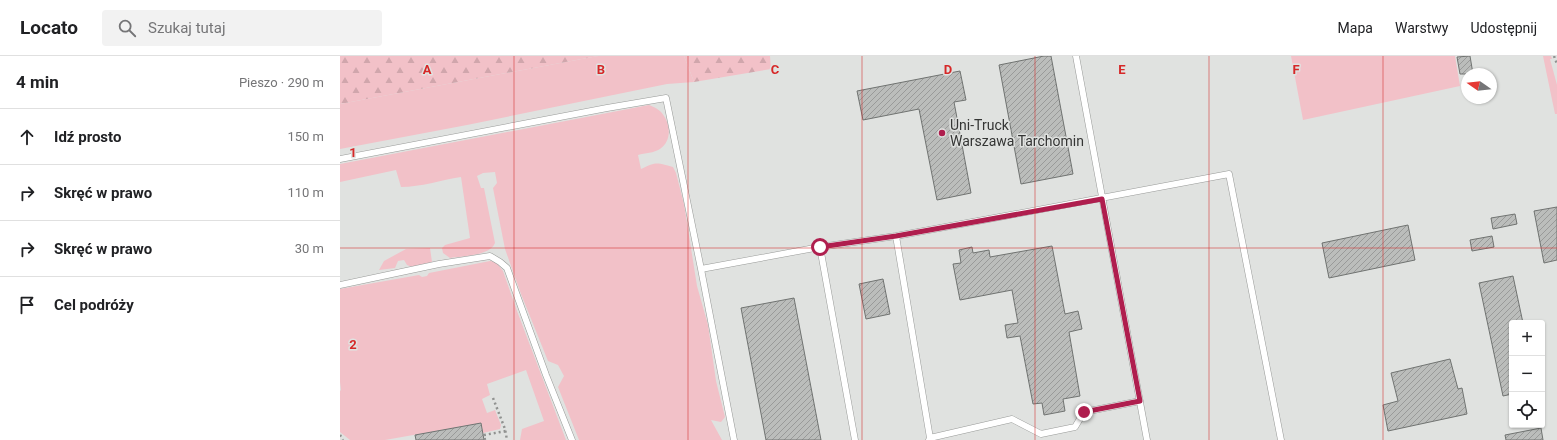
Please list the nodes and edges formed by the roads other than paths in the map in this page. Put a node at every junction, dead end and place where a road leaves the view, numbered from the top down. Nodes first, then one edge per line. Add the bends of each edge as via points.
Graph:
1 (1076, 56) edge
2 (340, 159) edge
3 (1102, 199) junction
4 (896, 236) junction
5 (820, 247) junction
6 (701, 269) junction
7 (340, 285) edge
8 (1140, 401) junction
9 (929, 439) edge
10 (572, 440) edge
11 (734, 440) edge
12 (855, 440) edge
13 (1147, 440) edge
14 (1281, 440) edge

1 - 3 lane
2 - 6 lane via 666,98
3 - 4 lane
3 - 8 lane
3 - 14 lane via 1229,174
4 - 5 lane
4 - 9 lane
5 - 6 lane
5 - 12 lane
6 - 11 lane
7 - 10 lane via 490,256 500,262 507,268
8 - 9 lane via 1084,412 1075,427 1041,434 1012,419
8 - 13 lane

